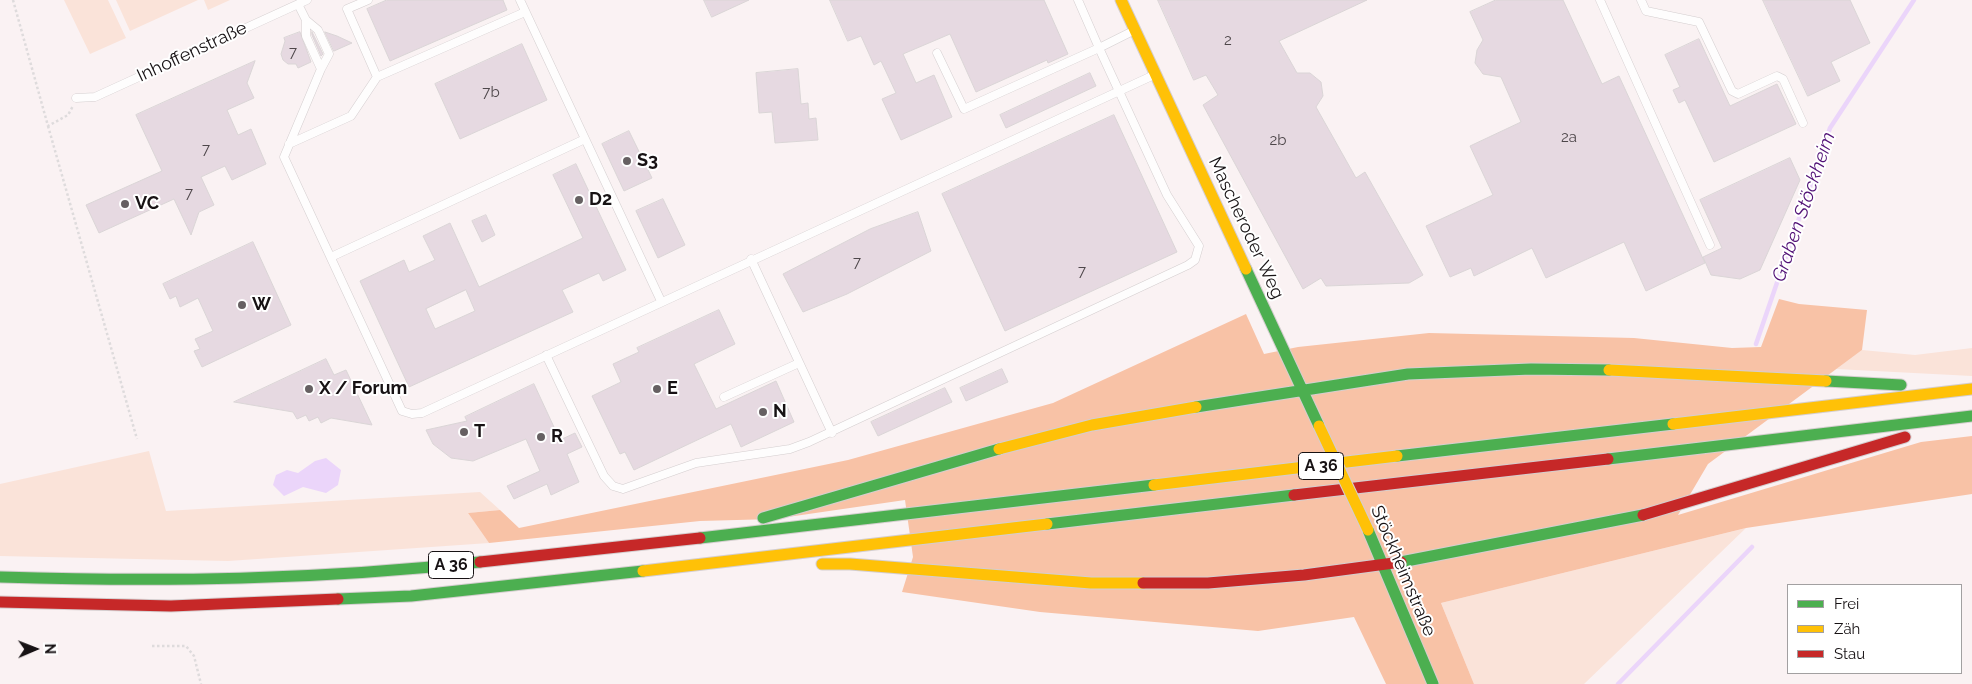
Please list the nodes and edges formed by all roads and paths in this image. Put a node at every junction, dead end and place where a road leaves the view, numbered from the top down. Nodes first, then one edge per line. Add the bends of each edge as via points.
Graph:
1 (13, 0) edge
2 (307, 0) edge
3 (368, 0) edge
4 (520, 0) edge
5 (1078, 0) edge
6 (1121, 0) edge
7 (1600, 0) edge
8 (1641, 0) edge
9 (298, 4) junction
10 (525, 12) junction
11 (306, 20) junction
12 (1133, 31) junction
13 (1099, 48) junction
14 (937, 53) dead end
15 (321, 69) junction
16 (1154, 75) junction
17 (377, 77) junction
18 (1119, 90) junction
19 (76, 98) joint
20 (1803, 123) dead end
21 (48, 126) junction
22 (585, 139) junction
23 (288, 144) junction
24 (1710, 245) dead end
25 (331, 257) junction
26 (751, 259) junction
27 (661, 301) junction
28 (546, 355) junction
29 (799, 363) junction
30 (1972, 388) edge
31 (1302, 390) junction
32 (724, 397) dead end
33 (1972, 416) edge
34 (1972, 425) edge
35 (832, 433) junction
36 (137, 439) dead end
37 (1341, 471) joint
38 (669, 542) junction
39 (1383, 564) junction
40 (689, 566) junction
41 (0, 577) edge
42 (0, 602) edge
43 (152, 646) dead end
44 (201, 684) edge
45 (1433, 684) edge

1 - 21 path
2 - 9 lane, Inhoffenstraße
3 - 17 lane via 347,9
4 - 10 lane
5 - 13 lane
6 - 12 main road, Mascheroder Weg
7 - 24 lane
8 - 20 lane via 1646,11 1699,22 1732,91 1738,94 1777,76 1782,79
9 - 11 lane
9 - 19 lane, Inhoffenstraße via 95,97
10 - 17 lane
10 - 22 lane
11 - 15 lane via 306,36
11 - 15 lane via 318,30 329,54
12 - 13 lane
12 - 16 main road, Mascheroder Weg
13 - 14 lane via 964,109
13 - 18 lane
15 - 23 lane
16 - 18 lane
16 - 31 main road, Mascheroder Weg
17 - 23 lane via 351,116
18 - 26 lane
18 - 35 lane via 1167,195 1196,238 1199,246 1195,260
19 - 21 path via 68,116
21 - 36 path
22 - 25 lane
22 - 27 lane
23 - 25 lane via 284,157
25 - 28 lane via 402,411 422,413
26 - 27 lane
26 - 29 lane
27 - 28 lane
28 - 35 lane via 595,462 613,486 633,487 669,472 722,458 790,449
29 - 32 lane
29 - 35 lane
30 - 31 main road via 1622,370 1502,369 1407,374
30 - 38 main road, A 36
31 - 37 main road, Mascheroder Weg, bridge
31 - 38 main road via 1071,430 838,498
33 - 40 main road, A 36
34 - 39 main road via 1865,448 1644,515
37 - 39 main road, Stöckheimstraße, bridge
38 - 41 main road, A 36 via 408,570 242,579
39 - 40 main road via 1304,575 1168,584 1091,583 850,564
39 - 45 main road, Stöckheimstraße
40 - 42 main road, A 36 via 411,596 323,601 171,606
43 - 44 path via 186,646 194,656

